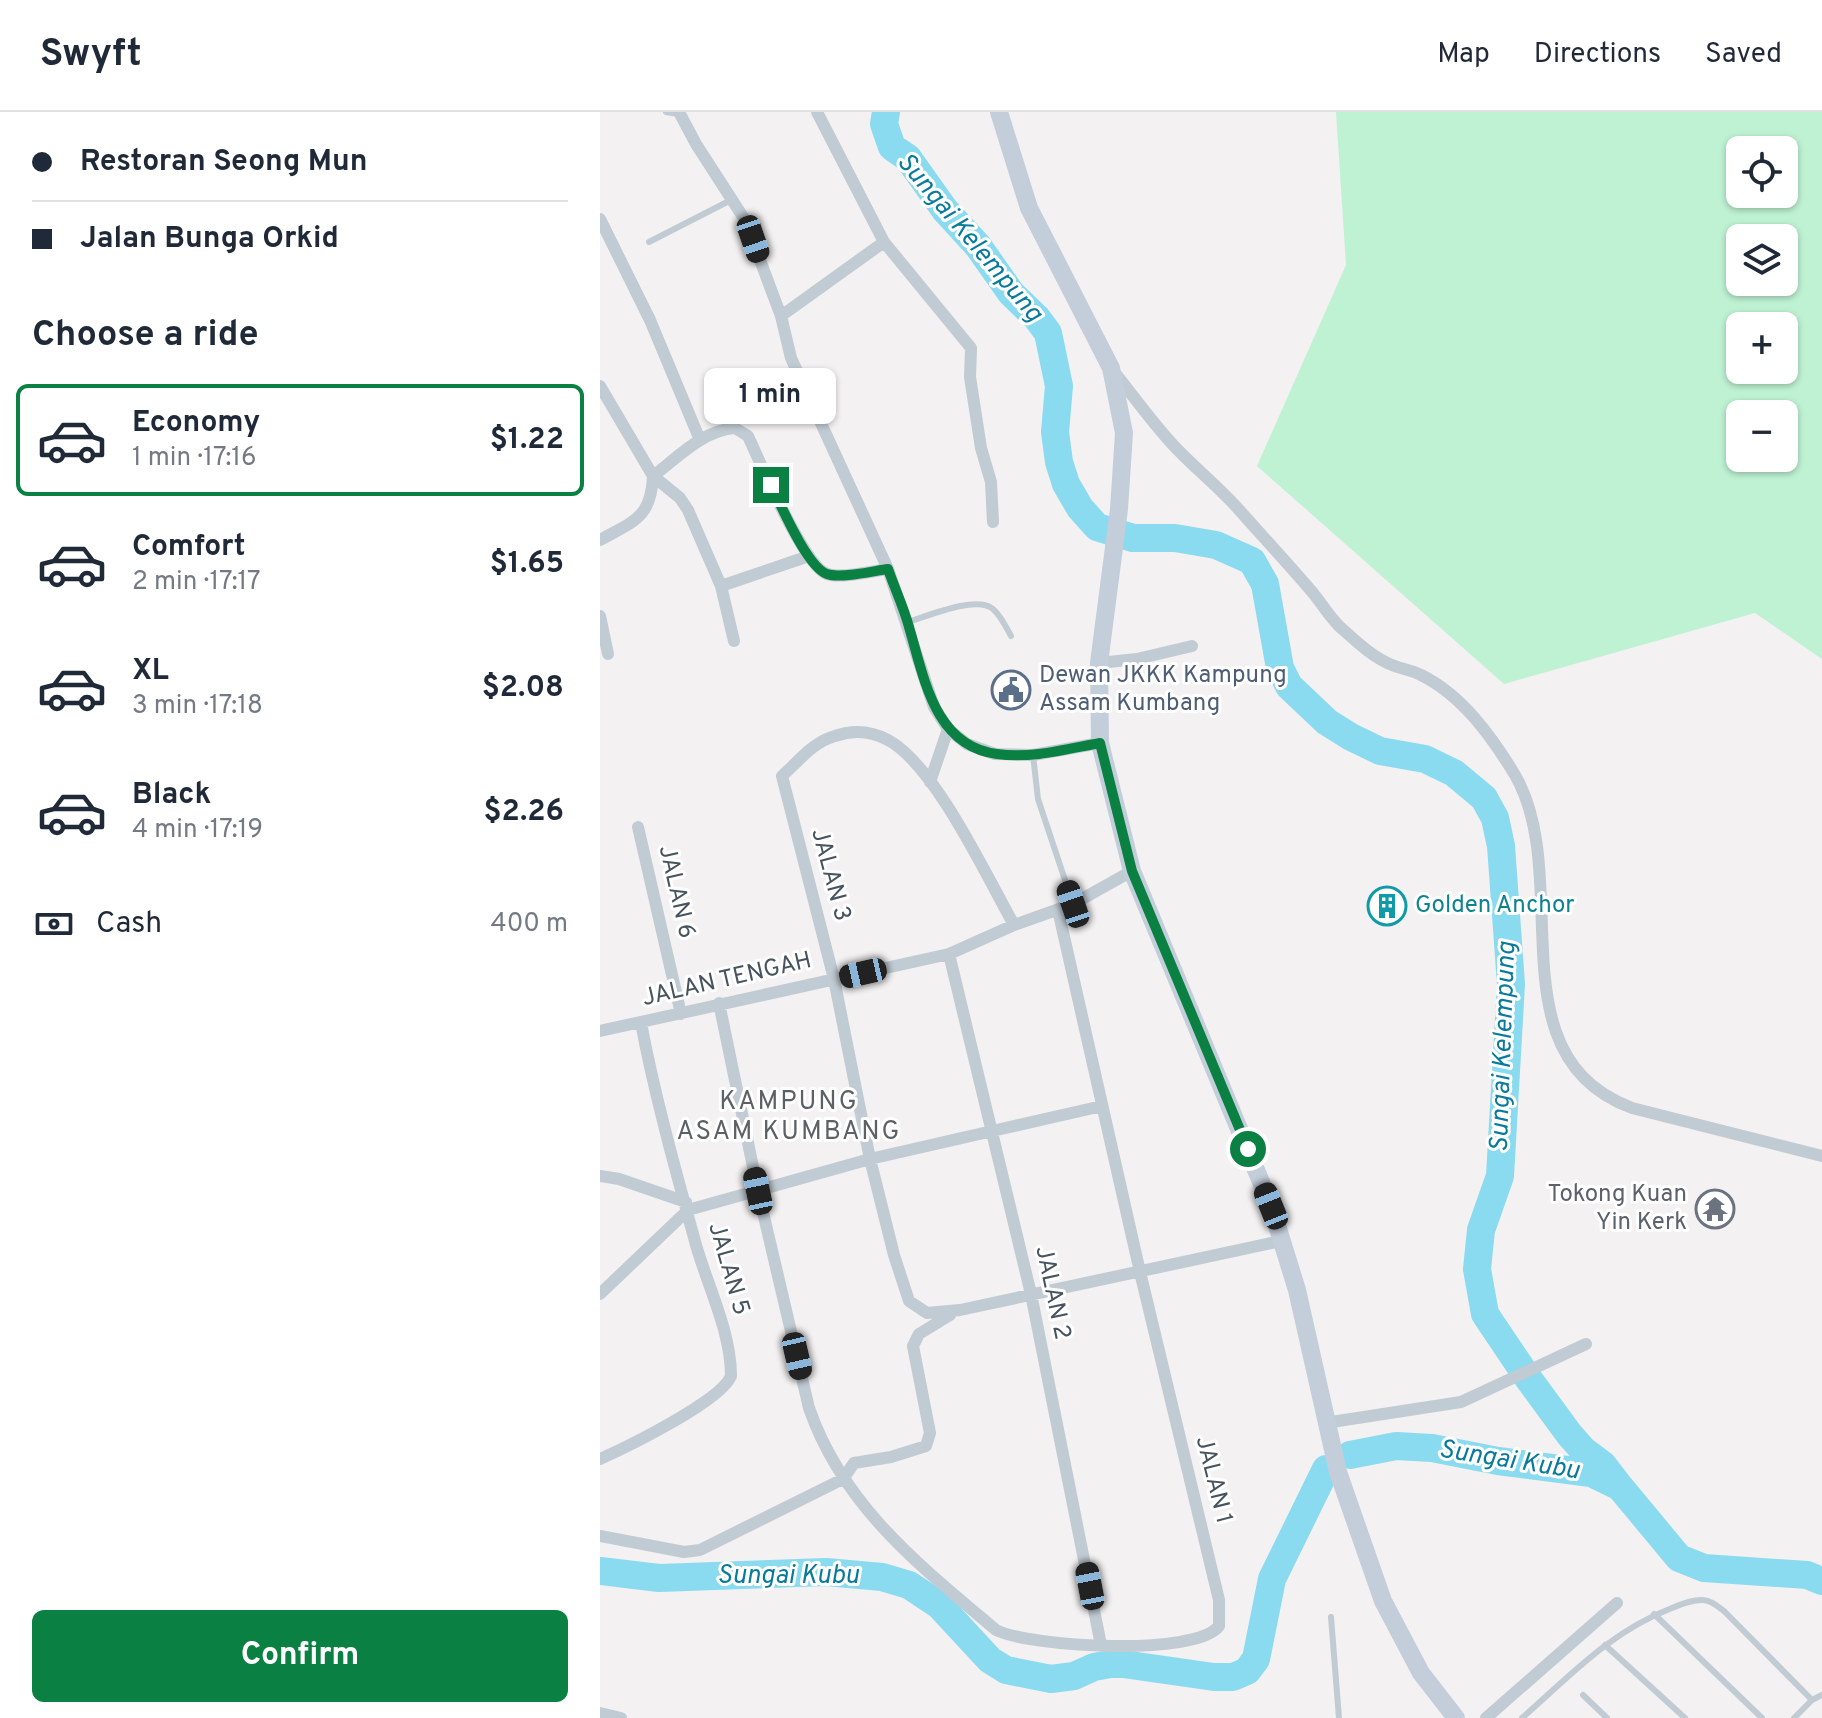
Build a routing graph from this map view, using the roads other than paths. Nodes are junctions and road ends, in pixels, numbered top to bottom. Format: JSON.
{"nodes":[{"id":1,"x":817,"y":112,"type":"edge"},
{"id":2,"x":999,"y":112,"type":"edge"},
{"id":3,"x":675,"y":113,"type":"edge"},
{"id":4,"x":731,"y":200,"type":"junction"},
{"id":5,"x":600,"y":219,"type":"edge"},
{"id":6,"x":649,"y":242,"type":"dead end"},
{"id":7,"x":884,"y":242,"type":"junction"},
{"id":8,"x":781,"y":316,"type":"junction"},
{"id":9,"x":1111,"y":368,"type":"junction"},
{"id":10,"x":600,"y":386,"type":"edge"},
{"id":11,"x":700,"y":440,"type":"junction"},
{"id":12,"x":653,"y":476,"type":"junction"},
{"id":13,"x":993,"y":522,"type":"dead end"},
{"id":14,"x":600,"y":540,"type":"edge"},
{"id":15,"x":809,"y":556,"type":"junction"},
{"id":16,"x":888,"y":569,"type":"junction"},
{"id":17,"x":721,"y":586,"type":"junction"},
{"id":18,"x":600,"y":616,"type":"edge"},
{"id":19,"x":908,"y":622,"type":"junction"},
{"id":20,"x":1011,"y":636,"type":"dead end"},
{"id":21,"x":734,"y":641,"type":"dead end"},
{"id":22,"x":1192,"y":646,"type":"dead end"},
{"id":23,"x":608,"y":654,"type":"dead end"},
{"id":24,"x":1099,"y":663,"type":"junction"},
{"id":25,"x":948,"y":729,"type":"junction"},
{"id":26,"x":1100,"y":743,"type":"junction"},
{"id":27,"x":1033,"y":755,"type":"junction"},
{"id":28,"x":930,"y":782,"type":"junction"},
{"id":29,"x":638,"y":827,"type":"dead end"},
{"id":30,"x":1132,"y":871,"type":"junction"},
{"id":31,"x":1073,"y":904,"type":"junction"},
{"id":32,"x":1058,"y":910,"type":"junction"},
{"id":33,"x":1014,"y":925,"type":"junction"},
{"id":34,"x":949,"y":954,"type":"junction"},
{"id":35,"x":834,"y":979,"type":"junction"},
{"id":36,"x":719,"y":1003,"type":"junction"},
{"id":37,"x":681,"y":1014,"type":"junction"},
{"id":38,"x":641,"y":1023,"type":"junction"},
{"id":39,"x":600,"y":1031,"type":"edge"},
{"id":40,"x":1102,"y":1106,"type":"junction"},
{"id":41,"x":991,"y":1132,"type":"junction"},
{"id":42,"x":1822,"y":1156,"type":"edge"},
{"id":43,"x":870,"y":1159,"type":"junction"},
{"id":44,"x":600,"y":1176,"type":"edge"},
{"id":45,"x":758,"y":1191,"type":"junction"},
{"id":46,"x":687,"y":1206,"type":"junction"},
{"id":47,"x":1281,"y":1241,"type":"junction"},
{"id":48,"x":1140,"y":1272,"type":"junction"},
{"id":49,"x":600,"y":1294,"type":"edge"},
{"id":50,"x":1031,"y":1294,"type":"junction"},
{"id":51,"x":960,"y":1310,"type":"junction"},
{"id":52,"x":1586,"y":1344,"type":"dead end"},
{"id":53,"x":1325,"y":1423,"type":"junction"},
{"id":54,"x":600,"y":1459,"type":"edge"},
{"id":55,"x":843,"y":1479,"type":"junction"},
{"id":56,"x":600,"y":1536,"type":"edge"},
{"id":57,"x":1617,"y":1603,"type":"dead end"},
{"id":58,"x":1654,"y":1614,"type":"junction"},
{"id":59,"x":1331,"y":1617,"type":"dead end"},
{"id":60,"x":1101,"y":1645,"type":"junction"},
{"id":61,"x":1605,"y":1645,"type":"junction"},
{"id":62,"x":1583,"y":1695,"type":"dead end"},
{"id":63,"x":1822,"y":1695,"type":"edge"},
{"id":64,"x":1812,"y":1700,"type":"junction"},
{"id":65,"x":1529,"y":1712,"type":"junction"},
{"id":66,"x":600,"y":1713,"type":"edge"},
{"id":67,"x":621,"y":1718,"type":"edge"},
{"id":68,"x":1339,"y":1718,"type":"edge"},
{"id":69,"x":1456,"y":1718,"type":"edge"},
{"id":70,"x":1486,"y":1718,"type":"edge"},
{"id":71,"x":1522,"y":1718,"type":"edge"},
{"id":72,"x":1536,"y":1718,"type":"edge"},
{"id":73,"x":1607,"y":1718,"type":"edge"},
{"id":74,"x":1685,"y":1718,"type":"edge"},
{"id":75,"x":1762,"y":1718,"type":"edge"},
{"id":76,"x":1794,"y":1718,"type":"edge"}],
"edges":[{"from":1,"to":7,"type":"street"},
{"from":2,"to":9,"type":"main road"},
{"from":3,"to":4,"type":"street"},
{"from":4,"to":6,"type":"lane"},
{"from":4,"to":8,"type":"street"},
{"from":5,"to":11,"type":"street"},
{"from":7,"to":8,"type":"street"},
{"from":7,"to":13,"type":"street"},
{"from":8,"to":16,"type":"street"},
{"from":9,"to":24,"type":"main road"},
{"from":9,"to":42,"type":"street"},
{"from":10,"to":12,"type":"street"},
{"from":11,"to":12,"type":"street"},
{"from":11,"to":15,"type":"street"},
{"from":12,"to":14,"type":"street"},
{"from":12,"to":17,"type":"street"},
{"from":15,"to":16,"type":"street"},
{"from":15,"to":17,"type":"street"},
{"from":16,"to":19,"type":"street"},
{"from":17,"to":21,"type":"street"},
{"from":18,"to":23,"type":"street"},
{"from":19,"to":20,"type":"lane"},
{"from":19,"to":25,"type":"street"},
{"from":22,"to":24,"type":"street"},
{"from":24,"to":26,"type":"main road"},
{"from":25,"to":27,"type":"street"},
{"from":25,"to":28,"type":"street"},
{"from":26,"to":27,"type":"street"},
{"from":26,"to":30,"type":"main road"},
{"from":27,"to":31,"type":"lane"},
{"from":28,"to":33,"type":"street","name":"JALAN 3"},
{"from":28,"to":35,"type":"street","name":"JALAN 3"},
{"from":29,"to":37,"type":"street","name":"JALAN 6"},
{"from":30,"to":31,"type":"street","name":"JALAN TENGAH"},
{"from":30,"to":47,"type":"main road"},
{"from":31,"to":32,"type":"street","name":"JALAN TENGAH"},
{"from":32,"to":33,"type":"street","name":"JALAN TENGAH"},
{"from":32,"to":40,"type":"street","name":"JALAN 1"},
{"from":33,"to":34,"type":"street","name":"JALAN TENGAH"},
{"from":34,"to":35,"type":"street","name":"JALAN TENGAH"},
{"from":34,"to":41,"type":"street","name":"JALAN 2"},
{"from":35,"to":36,"type":"street","name":"JALAN TENGAH"},
{"from":35,"to":43,"type":"street","name":"JALAN 3"},
{"from":36,"to":37,"type":"street","name":"JALAN TENGAH"},
{"from":36,"to":45,"type":"street","name":"JALAN 1"},
{"from":37,"to":38,"type":"street","name":"JALAN TENGAH"},
{"from":38,"to":39,"type":"street","name":"JALAN TENGAH"},
{"from":38,"to":46,"type":"street","name":"JALAN 5"},
{"from":40,"to":41,"type":"street"},
{"from":40,"to":48,"type":"street","name":"JALAN 1"},
{"from":41,"to":43,"type":"street"},
{"from":41,"to":50,"type":"street","name":"JALAN 2"},
{"from":43,"to":45,"type":"street"},
{"from":43,"to":51,"type":"street","name":"JALAN 3"},
{"from":44,"to":46,"type":"street"},
{"from":45,"to":46,"type":"street"},
{"from":45,"to":55,"type":"street","name":"JALAN 1"},
{"from":46,"to":49,"type":"street"},
{"from":46,"to":54,"type":"street","name":"JALAN 5"},
{"from":47,"to":48,"type":"street"},
{"from":47,"to":53,"type":"main road"},
{"from":48,"to":50,"type":"street"},
{"from":48,"to":60,"type":"street","name":"JALAN 1"},
{"from":50,"to":51,"type":"street"},
{"from":50,"to":60,"type":"street","name":"JALAN 2"},
{"from":51,"to":55,"type":"street"},
{"from":52,"to":53,"type":"street"},
{"from":53,"to":69,"type":"main road"},
{"from":55,"to":56,"type":"street"},
{"from":55,"to":60,"type":"street","name":"JALAN 1"},
{"from":57,"to":70,"type":"street"},
{"from":58,"to":61,"type":"lane"},
{"from":58,"to":64,"type":"lane"},
{"from":58,"to":75,"type":"lane"},
{"from":59,"to":68,"type":"lane"},
{"from":61,"to":65,"type":"lane"},
{"from":61,"to":74,"type":"lane"},
{"from":62,"to":73,"type":"lane"},
{"from":63,"to":64,"type":"lane"},
{"from":64,"to":76,"type":"lane"},
{"from":65,"to":71,"type":"lane"},
{"from":65,"to":72,"type":"lane"},
{"from":66,"to":67,"type":"street"}]}
